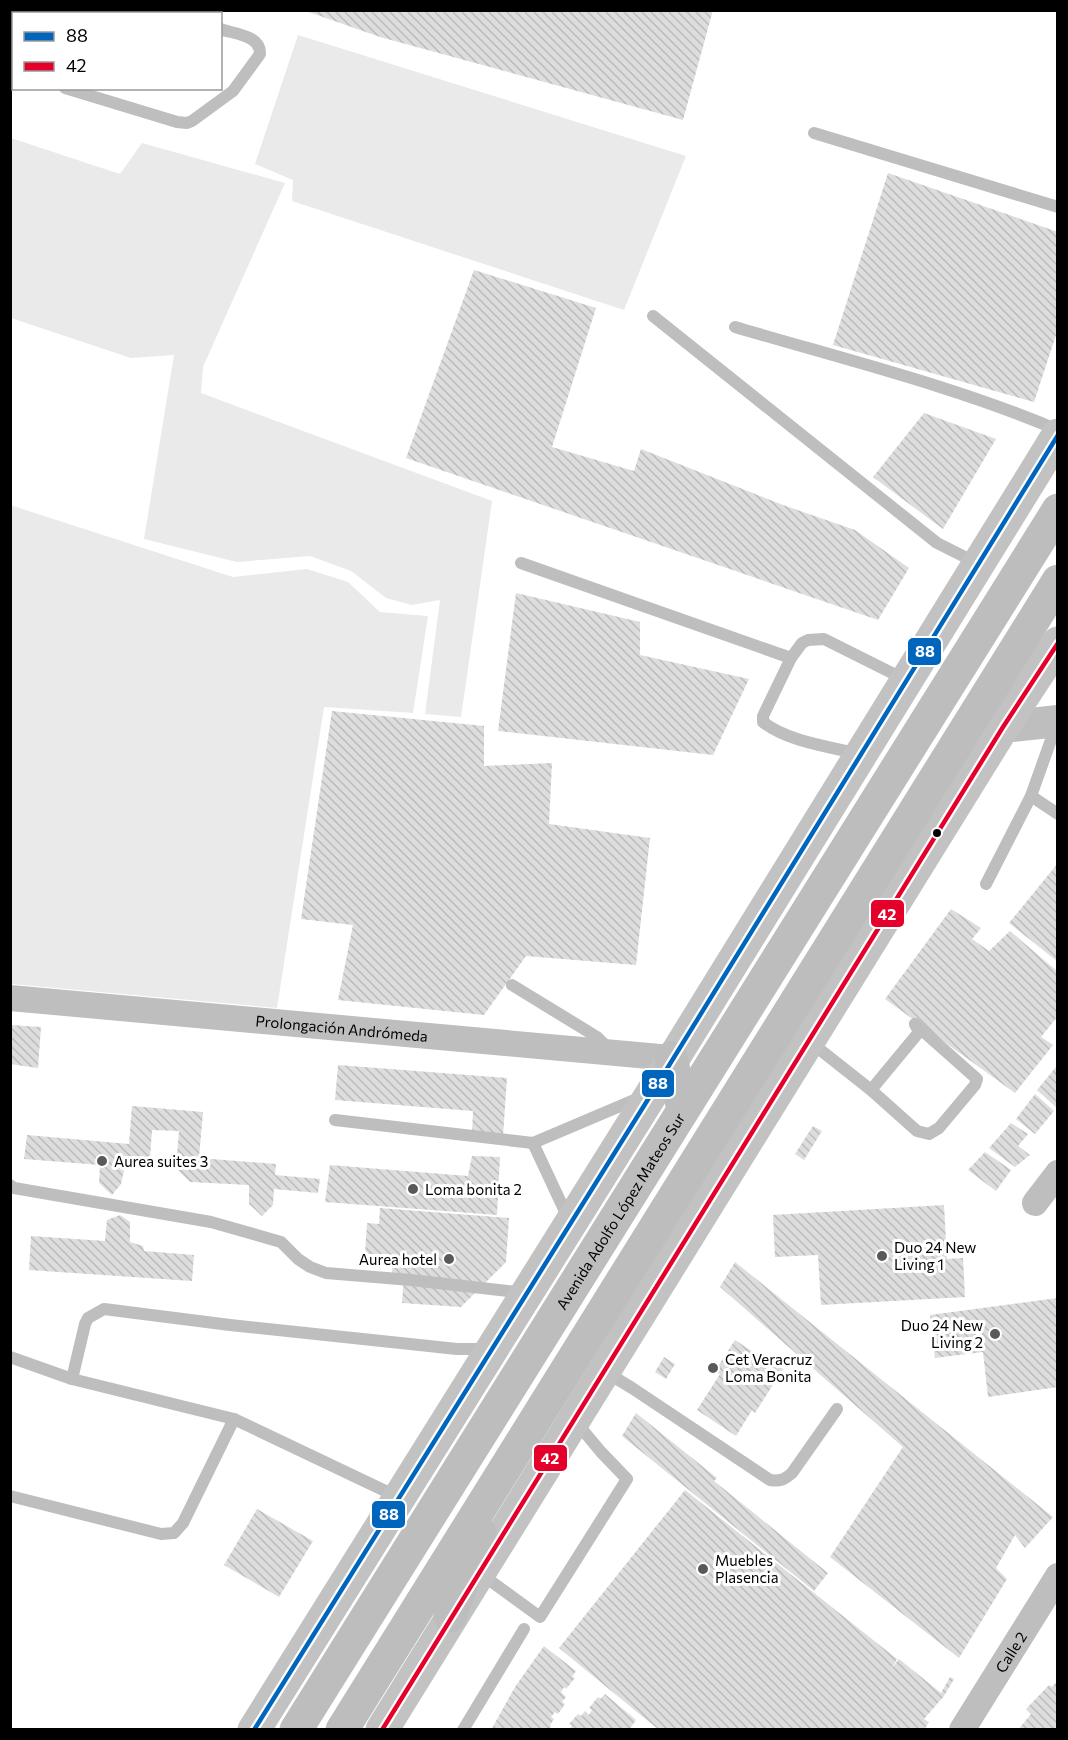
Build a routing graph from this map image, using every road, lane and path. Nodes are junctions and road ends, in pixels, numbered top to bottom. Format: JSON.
{"nodes":[{"id":1,"x":222,"y":30,"type":"edge"},
{"id":2,"x":72,"y":90,"type":"edge"},
{"id":3,"x":814,"y":133,"type":"dead end"},
{"id":4,"x":1058,"y":207,"type":"edge"},
{"id":5,"x":653,"y":316,"type":"dead end"},
{"id":6,"x":735,"y":327,"type":"dead end"},
{"id":7,"x":1058,"y":430,"type":"edge"},
{"id":8,"x":1058,"y":435,"type":"edge"},
{"id":9,"x":1058,"y":510,"type":"edge"},
{"id":10,"x":521,"y":563,"type":"dead end"},
{"id":11,"x":978,"y":563,"type":"junction"},
{"id":12,"x":1058,"y":581,"type":"edge"},
{"id":13,"x":1058,"y":643,"type":"edge"},
{"id":14,"x":791,"y":658,"type":"junction"},
{"id":15,"x":906,"y":680,"type":"junction"},
{"id":16,"x":1057,"y":721,"type":"edge"},
{"id":17,"x":1003,"y":727,"type":"junction"},
{"id":18,"x":860,"y":754,"type":"junction"},
{"id":19,"x":1030,"y":796,"type":"junction"},
{"id":20,"x":1058,"y":814,"type":"edge"},
{"id":21,"x":986,"y":884,"type":"dead end"},
{"id":22,"x":512,"y":986,"type":"dead end"},
{"id":23,"x":10,"y":998,"type":"edge"},
{"id":24,"x":809,"y":1041,"type":"junction"},
{"id":25,"x":613,"y":1053,"type":"junction"},
{"id":26,"x":671,"y":1058,"type":"junction"},
{"id":27,"x":871,"y":1090,"type":"junction"},
{"id":28,"x":651,"y":1093,"type":"junction"},
{"id":29,"x":683,"y":1109,"type":"junction"},
{"id":30,"x":335,"y":1120,"type":"dead end"},
{"id":31,"x":533,"y":1143,"type":"junction"},
{"id":32,"x":1058,"y":1173,"type":"edge"},
{"id":33,"x":10,"y":1185,"type":"edge"},
{"id":34,"x":1035,"y":1203,"type":"dead end"},
{"id":35,"x":570,"y":1222,"type":"junction"},
{"id":36,"x":526,"y":1293,"type":"junction"},
{"id":37,"x":491,"y":1349,"type":"junction"},
{"id":38,"x":10,"y":1357,"type":"edge"},
{"id":39,"x":603,"y":1371,"type":"junction"},
{"id":40,"x":72,"y":1379,"type":"junction"},
{"id":41,"x":837,"y":1409,"type":"dead end"},
{"id":42,"x":574,"y":1418,"type":"junction"},
{"id":43,"x":234,"y":1419,"type":"junction"},
{"id":44,"x":504,"y":1469,"type":"junction"},
{"id":45,"x":10,"y":1496,"type":"edge"},
{"id":46,"x":399,"y":1497,"type":"junction"},
{"id":47,"x":477,"y":1572,"type":"junction"},
{"id":48,"x":1058,"y":1575,"type":"edge"},
{"id":49,"x":450,"y":1616,"type":"junction"},
{"id":50,"x":524,"y":1629,"type":"dead end"},
{"id":51,"x":254,"y":1730,"type":"edge"},
{"id":52,"x":296,"y":1730,"type":"edge"},
{"id":53,"x":342,"y":1730,"type":"edge"},
{"id":54,"x":382,"y":1730,"type":"edge"},
{"id":55,"x":463,"y":1730,"type":"edge"},
{"id":56,"x":962,"y":1730,"type":"edge"}],
"edges":[{"from":1,"to":2,"type":"lane"},
{"from":3,"to":4,"type":"lane"},
{"from":5,"to":11,"type":"lane"},
{"from":6,"to":7,"type":"lane"},
{"from":8,"to":11,"type":"main road"},
{"from":9,"to":29,"type":"main road","name":"Avenida Adolfo López Mateos Sur"},
{"from":10,"to":14,"type":"lane"},
{"from":11,"to":15,"type":"main road"},
{"from":12,"to":44,"type":"main road"},
{"from":13,"to":17,"type":"main road"},
{"from":14,"to":15,"type":"lane"},
{"from":14,"to":18,"type":"lane"},
{"from":15,"to":18,"type":"main road"},
{"from":16,"to":17,"type":"street"},
{"from":16,"to":19,"type":"lane"},
{"from":17,"to":24,"type":"main road"},
{"from":18,"to":26,"type":"main road"},
{"from":19,"to":20,"type":"lane"},
{"from":19,"to":21,"type":"lane"},
{"from":22,"to":25,"type":"lane"},
{"from":23,"to":25,"type":"street","name":"Prolongación Andrómeda"},
{"from":24,"to":27,"type":"lane"},
{"from":24,"to":39,"type":"main road"},
{"from":25,"to":26,"type":"street","name":"Prolongación Andrómeda"},
{"from":26,"to":28,"type":"main road"},
{"from":26,"to":29,"type":"main road"},
{"from":27,"to":27,"type":"lane"},
{"from":28,"to":31,"type":"lane"},
{"from":28,"to":35,"type":"main road"},
{"from":29,"to":52,"type":"main road","name":"Avenida Adolfo López Mateos Sur"},
{"from":30,"to":31,"type":"lane"},
{"from":31,"to":35,"type":"lane"},
{"from":32,"to":34,"type":"street"},
{"from":33,"to":36,"type":"lane"},
{"from":35,"to":36,"type":"main road"},
{"from":36,"to":37,"type":"main road"},
{"from":37,"to":40,"type":"lane"},
{"from":37,"to":46,"type":"main road"},
{"from":38,"to":40,"type":"lane"},
{"from":39,"to":41,"type":"lane"},
{"from":39,"to":42,"type":"main road"},
{"from":40,"to":43,"type":"lane"},
{"from":42,"to":47,"type":"main road"},
{"from":42,"to":47,"type":"lane"},
{"from":43,"to":45,"type":"lane"},
{"from":43,"to":46,"type":"lane"},
{"from":44,"to":49,"type":"main road"},
{"from":44,"to":53,"type":"main road"},
{"from":46,"to":51,"type":"main road"},
{"from":47,"to":49,"type":"main road"},
{"from":48,"to":56,"type":"street","name":"Calle 2"},
{"from":49,"to":54,"type":"main road"},
{"from":50,"to":55,"type":"lane"}]}
